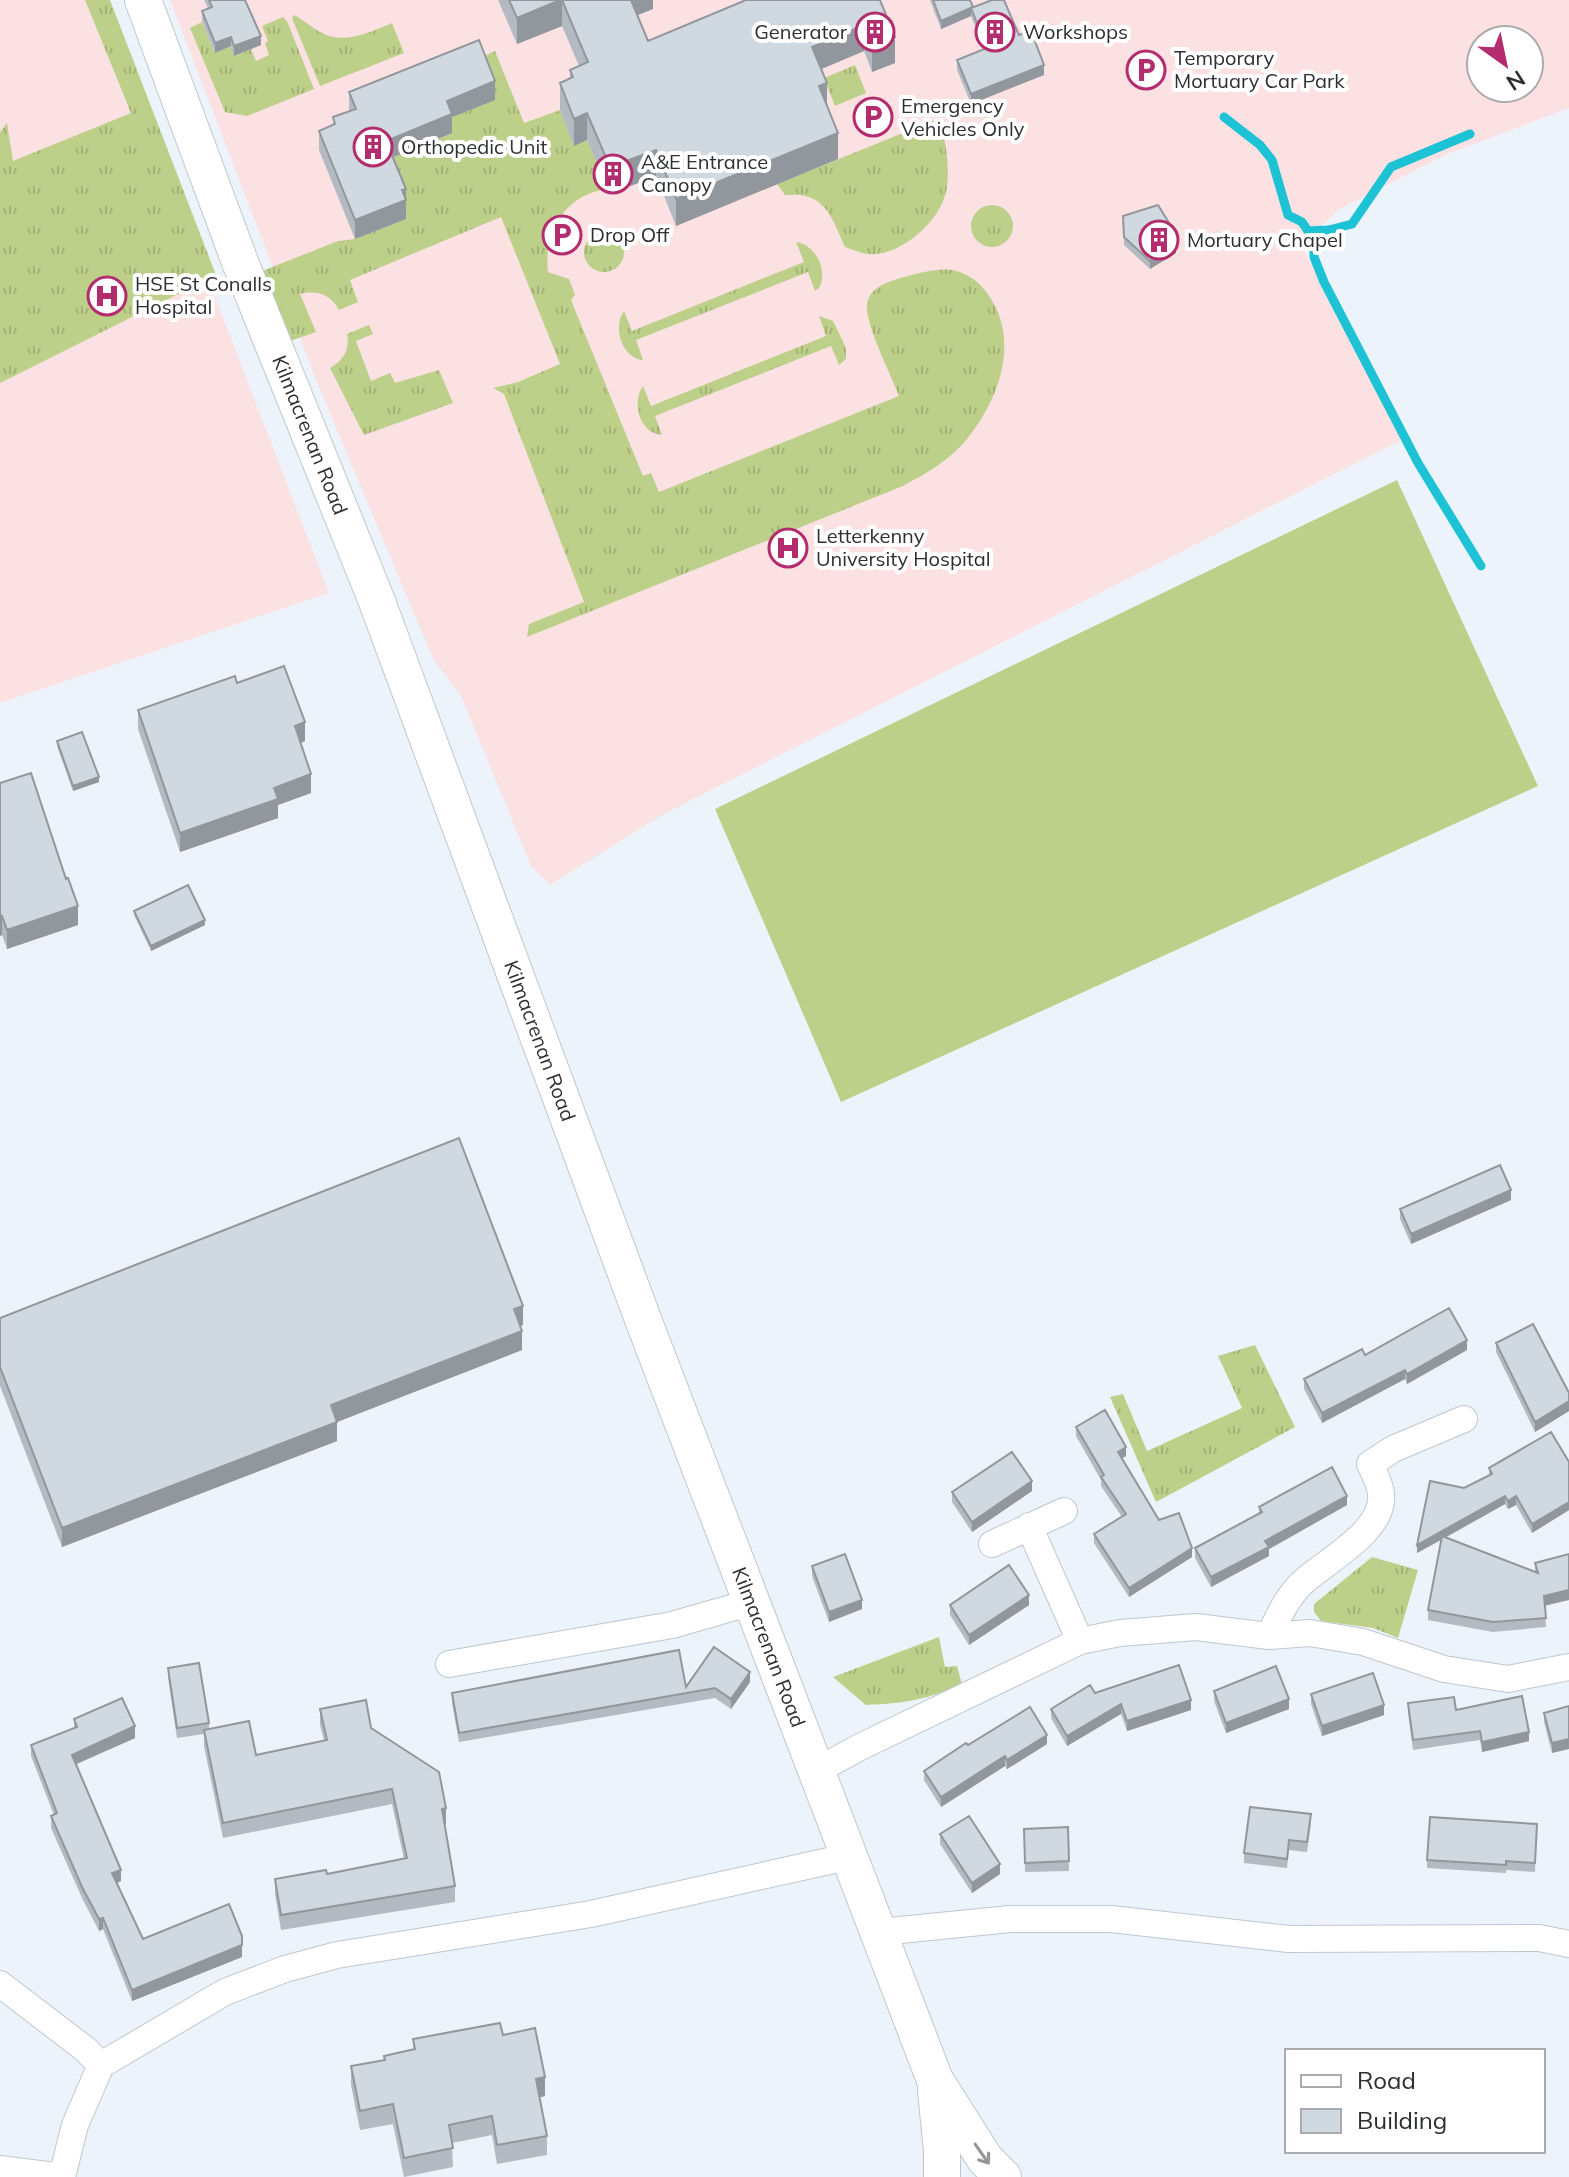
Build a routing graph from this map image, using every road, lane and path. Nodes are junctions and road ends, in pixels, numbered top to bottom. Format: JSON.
{"nodes":[{"id":1,"x":143,"y":0,"type":"edge"},
{"id":2,"x":1464,"y":1419,"type":"dead end"},
{"id":3,"x":1064,"y":1511,"type":"dead end"},
{"id":4,"x":1029,"y":1526,"type":"junction"},
{"id":5,"x":992,"y":1544,"type":"dead end"},
{"id":6,"x":752,"y":1602,"type":"junction"},
{"id":7,"x":1269,"y":1636,"type":"junction"},
{"id":8,"x":1080,"y":1641,"type":"junction"},
{"id":9,"x":449,"y":1664,"type":"dead end"},
{"id":10,"x":1569,"y":1667,"type":"edge"},
{"id":11,"x":816,"y":1771,"type":"junction"},
{"id":12,"x":847,"y":1857,"type":"junction"},
{"id":13,"x":880,"y":1932,"type":"junction"},
{"id":14,"x":1569,"y":1944,"type":"edge"},
{"id":15,"x":0,"y":1984,"type":"edge"},
{"id":16,"x":101,"y":2065,"type":"junction"},
{"id":17,"x":935,"y":2080,"type":"junction"},
{"id":18,"x":0,"y":2169,"type":"edge"},
{"id":19,"x":62,"y":2177,"type":"edge"},
{"id":20,"x":942,"y":2177,"type":"edge"},
{"id":21,"x":1003,"y":2177,"type":"edge"}],
"edges":[{"from":1,"to":6,"type":"main road","name":"Kilmacrenan Road"},
{"from":2,"to":7,"type":"street"},
{"from":3,"to":4,"type":"street"},
{"from":4,"to":5,"type":"street"},
{"from":4,"to":8,"type":"street"},
{"from":6,"to":9,"type":"street"},
{"from":6,"to":11,"type":"main road","name":"Kilmacrenan Road"},
{"from":7,"to":8,"type":"street"},
{"from":7,"to":10,"type":"street"},
{"from":8,"to":11,"type":"street"},
{"from":11,"to":12,"type":"main road","name":"Kilmacrenan Road"},
{"from":12,"to":13,"type":"main road","name":"Kilmacrenan Road"},
{"from":12,"to":16,"type":"street"},
{"from":13,"to":14,"type":"street"},
{"from":13,"to":17,"type":"main road","name":"Kilmacrenan Road"},
{"from":15,"to":16,"type":"street"},
{"from":16,"to":19,"type":"street"},
{"from":17,"to":20,"type":"main road","name":"Kilmacrenan Road"},
{"from":17,"to":21,"type":"main road","name":"Kilmacrenan Road","one_way":true},
{"from":18,"to":19,"type":"street"}]}
